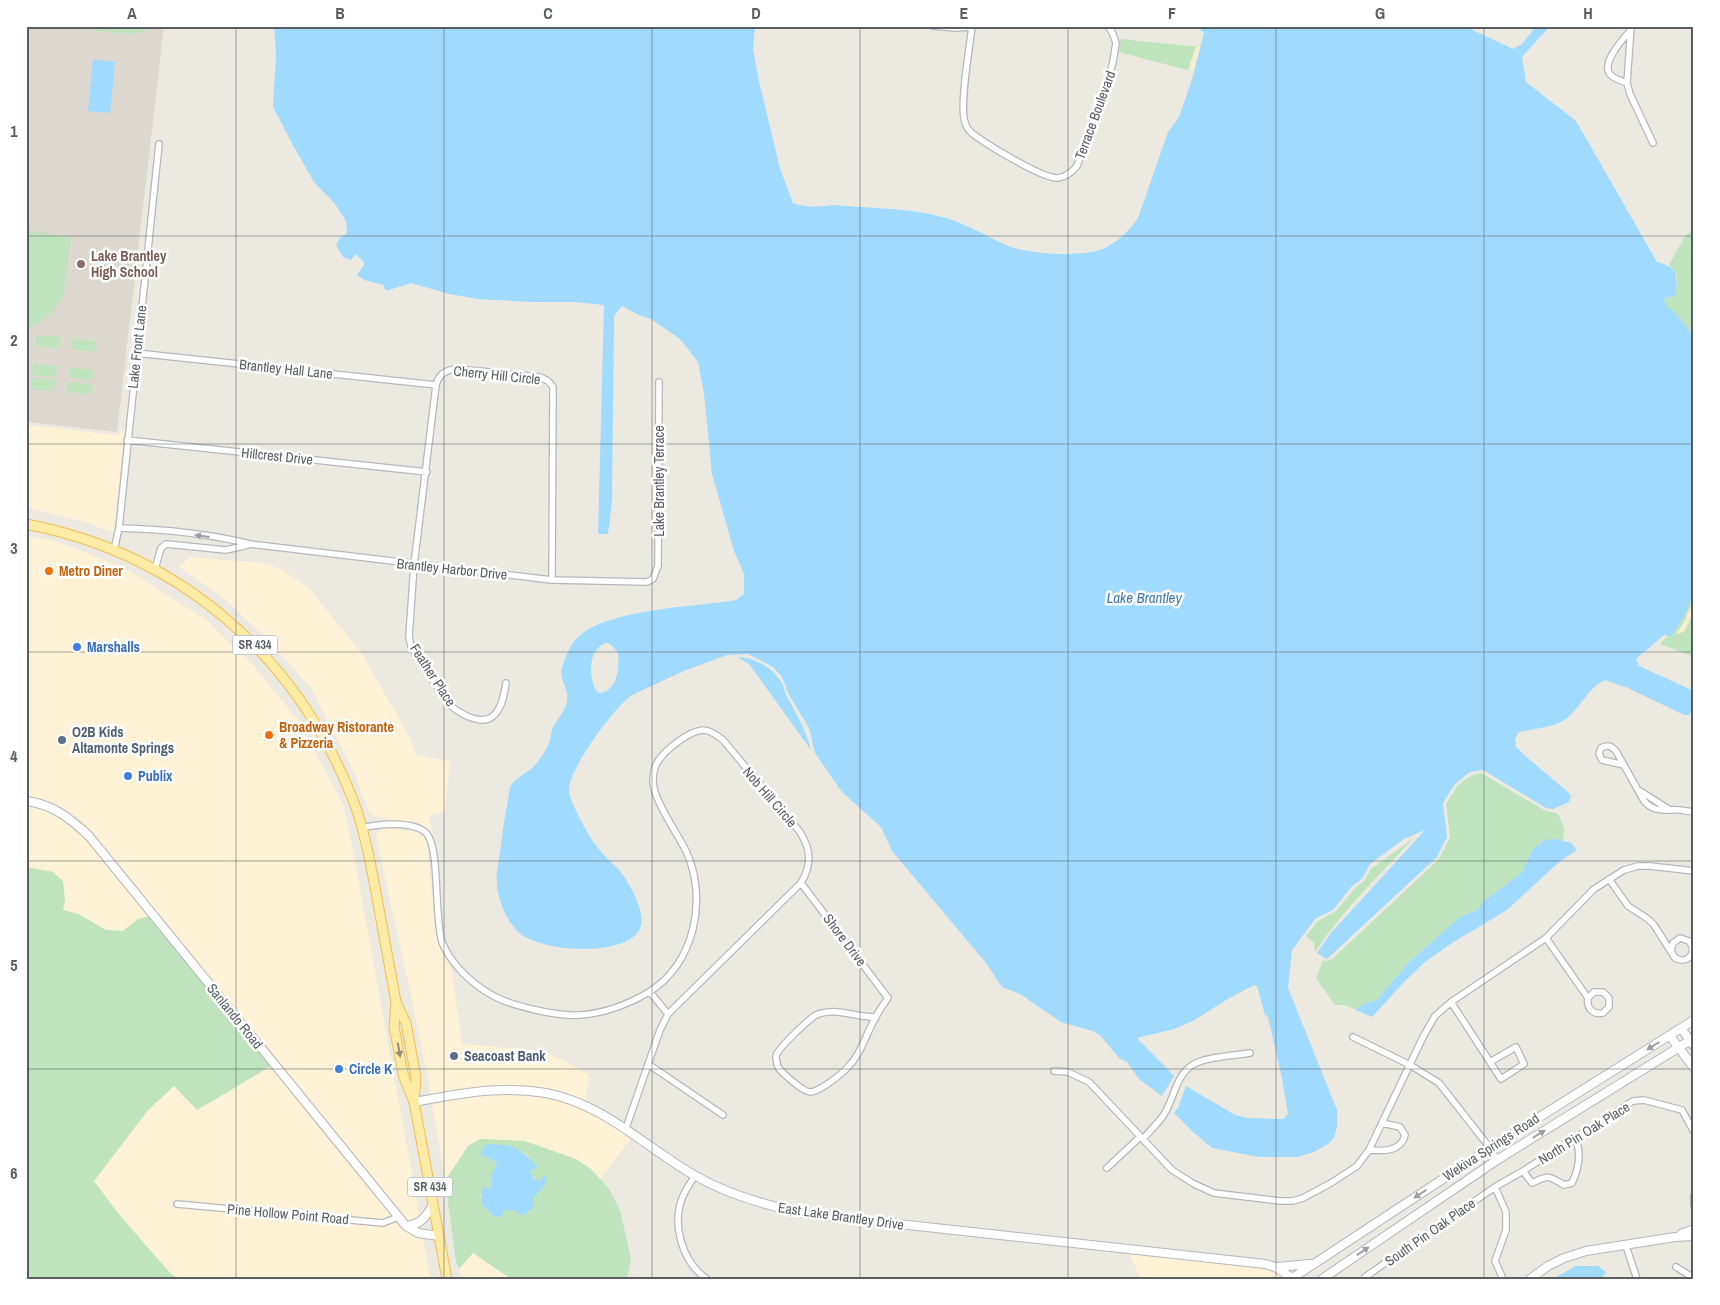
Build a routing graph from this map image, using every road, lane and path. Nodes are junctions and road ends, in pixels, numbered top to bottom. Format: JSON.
{"nodes":[{"id":1,"x":932,"y":26,"type":"edge"},
{"id":2,"x":1108,"y":26,"type":"edge"},
{"id":3,"x":972,"y":27,"type":"edge"},
{"id":4,"x":1631,"y":28,"type":"edge"},
{"id":5,"x":1627,"y":83,"type":"junction"},
{"id":6,"x":1653,"y":143,"type":"dead end"},
{"id":7,"x":159,"y":144,"type":"dead end"},
{"id":8,"x":136,"y":353,"type":"junction"},
{"id":9,"x":659,"y":382,"type":"dead end"},
{"id":10,"x":436,"y":385,"type":"junction"},
{"id":11,"x":127,"y":440,"type":"junction"},
{"id":12,"x":427,"y":472,"type":"junction"},
{"id":13,"x":26,"y":524,"type":"edge"},
{"id":14,"x":119,"y":528,"type":"junction"},
{"id":15,"x":250,"y":544,"type":"junction"},
{"id":16,"x":114,"y":550,"type":"junction"},
{"id":17,"x":414,"y":565,"type":"junction"},
{"id":18,"x":155,"y":570,"type":"junction"},
{"id":19,"x":653,"y":579,"type":"joint"},
{"id":20,"x":552,"y":580,"type":"junction"},
{"id":21,"x":506,"y":683,"type":"dead end"},
{"id":22,"x":1624,"y":765,"type":"dead end"},
{"id":23,"x":1638,"y":790,"type":"junction"},
{"id":24,"x":26,"y":801,"type":"edge"},
{"id":25,"x":1657,"y":802,"type":"junction"},
{"id":26,"x":1654,"y":809,"type":"junction"},
{"id":27,"x":1670,"y":810,"type":"junction"},
{"id":28,"x":1694,"y":812,"type":"edge"},
{"id":29,"x":362,"y":828,"type":"junction"},
{"id":30,"x":1694,"y":871,"type":"edge"},
{"id":31,"x":1609,"y":878,"type":"junction"},
{"id":32,"x":801,"y":883,"type":"junction"},
{"id":33,"x":1546,"y":938,"type":"junction"},
{"id":34,"x":1671,"y":951,"type":"dead end"},
{"id":35,"x":650,"y":992,"type":"junction"},
{"id":36,"x":1588,"y":998,"type":"dead end"},
{"id":37,"x":1451,"y":1002,"type":"junction"},
{"id":38,"x":668,"y":1014,"type":"junction"},
{"id":39,"x":876,"y":1017,"type":"junction"},
{"id":40,"x":1694,"y":1020,"type":"edge"},
{"id":41,"x":1682,"y":1028,"type":"junction"},
{"id":42,"x":1670,"y":1036,"type":"junction"},
{"id":43,"x":1353,"y":1037,"type":"dead end"},
{"id":44,"x":1692,"y":1041,"type":"edge"},
{"id":45,"x":1679,"y":1048,"type":"junction"},
{"id":46,"x":1250,"y":1053,"type":"dead end"},
{"id":47,"x":1490,"y":1062,"type":"junction"},
{"id":48,"x":648,"y":1064,"type":"junction"},
{"id":49,"x":1410,"y":1065,"type":"junction"},
{"id":50,"x":1694,"y":1068,"type":"edge"},
{"id":51,"x":1054,"y":1071,"type":"dead end"},
{"id":52,"x":414,"y":1102,"type":"junction"},
{"id":53,"x":723,"y":1115,"type":"dead end"},
{"id":54,"x":1382,"y":1123,"type":"junction"},
{"id":55,"x":626,"y":1128,"type":"junction"},
{"id":56,"x":1694,"y":1132,"type":"edge"},
{"id":57,"x":1141,"y":1138,"type":"junction"},
{"id":58,"x":1575,"y":1138,"type":"junction"},
{"id":59,"x":1490,"y":1148,"type":"junction"},
{"id":60,"x":1369,"y":1150,"type":"junction"},
{"id":61,"x":1497,"y":1160,"type":"junction"},
{"id":62,"x":1107,"y":1168,"type":"dead end"},
{"id":63,"x":1523,"y":1171,"type":"junction"},
{"id":64,"x":696,"y":1176,"type":"junction"},
{"id":65,"x":1495,"y":1187,"type":"junction"},
{"id":66,"x":1694,"y":1196,"type":"edge"},
{"id":67,"x":177,"y":1204,"type":"dead end"},
{"id":68,"x":433,"y":1205,"type":"junction"},
{"id":69,"x":1694,"y":1205,"type":"edge"},
{"id":70,"x":398,"y":1218,"type":"junction"},
{"id":71,"x":406,"y":1226,"type":"junction"},
{"id":72,"x":1694,"y":1229,"type":"edge"},
{"id":73,"x":439,"y":1236,"type":"junction"},
{"id":74,"x":1694,"y":1236,"type":"edge"},
{"id":75,"x":1675,"y":1237,"type":"junction"},
{"id":76,"x":1626,"y":1246,"type":"junction"},
{"id":77,"x":1316,"y":1262,"type":"junction"},
{"id":78,"x":1276,"y":1267,"type":"junction"},
{"id":79,"x":1676,"y":1267,"type":"dead end"},
{"id":80,"x":1365,"y":1277,"type":"dead end"},
{"id":81,"x":1293,"y":1278,"type":"edge"},
{"id":82,"x":1694,"y":1278,"type":"edge"},
{"id":83,"x":447,"y":1279,"type":"edge"},
{"id":84,"x":707,"y":1279,"type":"edge"},
{"id":85,"x":1322,"y":1279,"type":"edge"},
{"id":86,"x":1504,"y":1279,"type":"edge"},
{"id":87,"x":1530,"y":1279,"type":"edge"},
{"id":88,"x":1637,"y":1279,"type":"edge"}],
"edges":[{"from":1,"to":3,"type":"street"},
{"from":2,"to":3,"type":"street","name":"Terrace Boulevard"},
{"from":4,"to":5,"type":"street"},
{"from":4,"to":5,"type":"street"},
{"from":5,"to":6,"type":"street"},
{"from":7,"to":8,"type":"street","name":"Lake Front Lane"},
{"from":8,"to":10,"type":"street","name":"Brantley Hall Lane"},
{"from":8,"to":11,"type":"street","name":"Lake Front Lane"},
{"from":9,"to":19,"type":"street","name":"Lake Brantley Terrace"},
{"from":10,"to":12,"type":"street","name":"Cherry Hill Circle"},
{"from":10,"to":20,"type":"street","name":"Cherry Hill Circle"},
{"from":11,"to":12,"type":"street","name":"Hillcrest Drive"},
{"from":11,"to":14,"type":"street","name":"Lake Front Lane"},
{"from":12,"to":17,"type":"street","name":"Cherry Hill Circle"},
{"from":13,"to":16,"type":"main road","number":"SR 434"},
{"from":15,"to":14,"type":"street","name":"Brantley Harbor Drive","one_way":true},
{"from":14,"to":16,"type":"street","name":"Lake Front Lane"},
{"from":15,"to":17,"type":"street","name":"Brantley Harbor Drive"},
{"from":15,"to":18,"type":"street","name":"Brantley Harbor Drive"},
{"from":16,"to":18,"type":"main road","number":"SR 434"},
{"from":17,"to":20,"type":"street","name":"Brantley Harbor Drive"},
{"from":17,"to":21,"type":"street","name":"Feather Place"},
{"from":18,"to":29,"type":"main road","number":"SR 434"},
{"from":19,"to":20,"type":"street","name":"Brantley Harbor Drive"},
{"from":22,"to":23,"type":"street"},
{"from":23,"to":25,"type":"street"},
{"from":23,"to":26,"type":"street"},
{"from":24,"to":70,"type":"street","name":"Sanlando Road"},
{"from":25,"to":26,"type":"street"},
{"from":25,"to":27,"type":"street"},
{"from":26,"to":27,"type":"street"},
{"from":27,"to":28,"type":"street"},
{"from":29,"to":35,"type":"street","name":"Nob Hill Circle"},
{"from":29,"to":52,"type":"main road","number":"SR 434"},
{"from":30,"to":31,"type":"street"},
{"from":31,"to":33,"type":"street"},
{"from":31,"to":34,"type":"street"},
{"from":32,"to":35,"type":"street","name":"Nob Hill Circle"},
{"from":32,"to":38,"type":"street","name":"Nob Hill Circle"},
{"from":32,"to":39,"type":"street","name":"Shore Drive"},
{"from":33,"to":36,"type":"street"},
{"from":33,"to":37,"type":"street"},
{"from":35,"to":38,"type":"street"},
{"from":37,"to":47,"type":"street"},
{"from":37,"to":49,"type":"street"},
{"from":38,"to":48,"type":"street","name":"Nob Hill Circle"},
{"from":39,"to":39,"type":"street"},
{"from":40,"to":41,"type":"street","name":"Wekiva Springs Road"},
{"from":41,"to":42,"type":"street","name":"Wekiva Springs Road"},
{"from":41,"to":44,"type":"street"},
{"from":42,"to":45,"type":"street"},
{"from":42,"to":59,"type":"street","name":"Wekiva Springs Road","one_way":true},
{"from":43,"to":49,"type":"street"},
{"from":44,"to":45,"type":"street","name":"Wekiva Springs Road"},
{"from":45,"to":50,"type":"street"},
{"from":61,"to":45,"type":"street","name":"Wekiva Springs Road","one_way":true},
{"from":46,"to":57,"type":"street"},
{"from":47,"to":47,"type":"street"},
{"from":48,"to":53,"type":"street"},
{"from":48,"to":55,"type":"street","name":"Nob Hill Circle"},
{"from":49,"to":54,"type":"street"},
{"from":49,"to":59,"type":"street"},
{"from":51,"to":57,"type":"street"},
{"from":52,"to":55,"type":"street","name":"East Lake Brantley Drive"},
{"from":52,"to":68,"type":"main road","number":"SR 434"},
{"from":54,"to":60,"type":"street"},
{"from":54,"to":60,"type":"street"},
{"from":55,"to":64,"type":"street","name":"East Lake Brantley Drive"},
{"from":56,"to":58,"type":"street","name":"North Pin Oak Place"},
{"from":57,"to":60,"type":"street"},
{"from":57,"to":62,"type":"street"},
{"from":58,"to":63,"type":"street","name":"North Pin Oak Place"},
{"from":58,"to":63,"type":"street"},
{"from":59,"to":61,"type":"street"},
{"from":59,"to":77,"type":"street","name":"Wekiva Springs Road","one_way":true},
{"from":85,"to":61,"type":"street","name":"Wekiva Springs Road","one_way":true},
{"from":63,"to":65,"type":"street","name":"North Pin Oak Place"},
{"from":64,"to":78,"type":"street","name":"East Lake Brantley Drive"},
{"from":64,"to":84,"type":"street"},
{"from":65,"to":80,"type":"street","name":"South Pin Oak Place"},
{"from":65,"to":86,"type":"street"},
{"from":66,"to":69,"type":"street"},
{"from":67,"to":70,"type":"street","name":"Pine Hollow Point Road"},
{"from":68,"to":71,"type":"street"},
{"from":68,"to":73,"type":"main road","number":"SR 434"},
{"from":70,"to":71,"type":"street","name":"Sanlando Road"},
{"from":71,"to":73,"type":"street","name":"Sanlando Road"},
{"from":72,"to":75,"type":"street"},
{"from":73,"to":83,"type":"main road","number":"SR 434"},
{"from":74,"to":75,"type":"street"},
{"from":75,"to":76,"type":"street"},
{"from":76,"to":87,"type":"street"},
{"from":76,"to":88,"type":"street"},
{"from":77,"to":78,"type":"street"},
{"from":77,"to":81,"type":"street","name":"Wekiva Springs Road"},
{"from":78,"to":81,"type":"street","name":"East Lake Brantley Drive"},
{"from":79,"to":82,"type":"street"}]}
